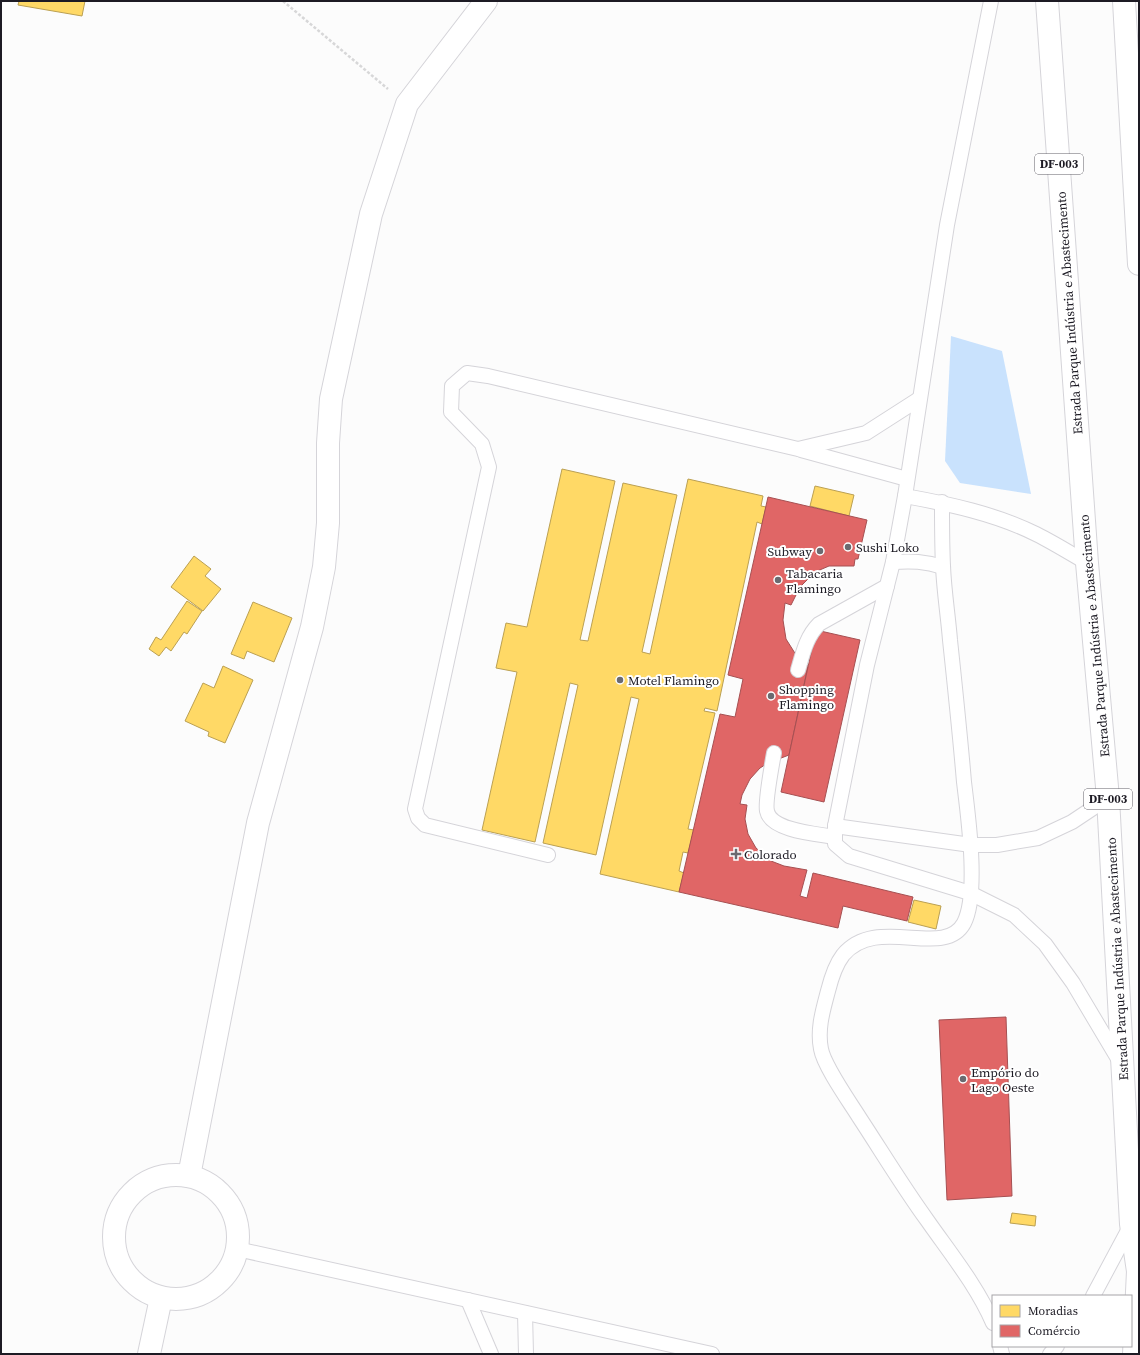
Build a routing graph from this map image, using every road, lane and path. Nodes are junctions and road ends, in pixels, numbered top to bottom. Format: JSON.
{"nodes":[{"id":1,"x":283,"y":1,"type":"edge"},
{"id":2,"x":486,"y":1,"type":"edge"},
{"id":3,"x":991,"y":1,"type":"edge"},
{"id":4,"x":1047,"y":1,"type":"edge"},
{"id":5,"x":1124,"y":1,"type":"edge"},
{"id":6,"x":407,"y":104,"type":"junction"},
{"id":7,"x":1139,"y":264,"type":"edge"},
{"id":8,"x":919,"y":399,"type":"junction"},
{"id":9,"x":798,"y":450,"type":"junction"},
{"id":10,"x":907,"y":479,"type":"junction"},
{"id":11,"x":905,"y":496,"type":"junction"},
{"id":12,"x":942,"y":502,"type":"junction"},
{"id":13,"x":893,"y":562,"type":"junction"},
{"id":14,"x":1087,"y":563,"type":"junction"},
{"id":15,"x":943,"y":566,"type":"junction"},
{"id":16,"x":887,"y":586,"type":"junction"},
{"id":17,"x":798,"y":670,"type":"dead end"},
{"id":18,"x":774,"y":753,"type":"dead end"},
{"id":19,"x":1108,"y":798,"type":"junction"},
{"id":20,"x":835,"y":831,"type":"junction"},
{"id":21,"x":971,"y":845,"type":"junction"},
{"id":22,"x":548,"y":855,"type":"dead end"},
{"id":23,"x":970,"y":893,"type":"junction"},
{"id":24,"x":1123,"y":1068,"type":"junction"},
{"id":25,"x":189,"y":1176,"type":"junction"},
{"id":26,"x":1131,"y":1224,"type":"junction"},
{"id":27,"x":237,"y":1249,"type":"junction"},
{"id":28,"x":1138,"y":1275,"type":"edge"},
{"id":29,"x":1094,"y":1295,"type":"edge"},
{"id":30,"x":161,"y":1298,"type":"junction"},
{"id":31,"x":468,"y":1300,"type":"junction"},
{"id":32,"x":525,"y":1313,"type":"junction"},
{"id":33,"x":992,"y":1321,"type":"edge"},
{"id":34,"x":149,"y":1354,"type":"edge"},
{"id":35,"x":491,"y":1354,"type":"edge"},
{"id":36,"x":526,"y":1354,"type":"edge"},
{"id":37,"x":712,"y":1354,"type":"edge"},
{"id":38,"x":1134,"y":1354,"type":"edge"}],
"edges":[{"from":1,"to":6,"type":"path"},
{"from":2,"to":6,"type":"main road"},
{"from":3,"to":8,"type":"lane"},
{"from":4,"to":14,"type":"main road","name":"Estrada Parque Indústria e Abastecimento","number":"DF-003"},
{"from":5,"to":7,"type":"main road"},
{"from":6,"to":25,"type":"main road"},
{"from":8,"to":9,"type":"lane"},
{"from":8,"to":10,"type":"lane"},
{"from":9,"to":10,"type":"lane"},
{"from":9,"to":22,"type":"lane"},
{"from":10,"to":11,"type":"lane"},
{"from":11,"to":12,"type":"lane"},
{"from":11,"to":13,"type":"lane"},
{"from":12,"to":14,"type":"lane"},
{"from":12,"to":15,"type":"lane"},
{"from":13,"to":15,"type":"lane"},
{"from":13,"to":16,"type":"lane"},
{"from":14,"to":19,"type":"main road","name":"Estrada Parque Indústria e Abastecimento","number":"DF-003"},
{"from":15,"to":21,"type":"lane"},
{"from":16,"to":17,"type":"lane"},
{"from":16,"to":20,"type":"lane"},
{"from":18,"to":20,"type":"lane"},
{"from":19,"to":21,"type":"lane"},
{"from":19,"to":24,"type":"main road","name":"Estrada Parque Indústria e Abastecimento","number":"DF-003"},
{"from":20,"to":21,"type":"lane"},
{"from":20,"to":23,"type":"lane"},
{"from":21,"to":23,"type":"lane"},
{"from":23,"to":24,"type":"lane"},
{"from":23,"to":33,"type":"lane"},
{"from":24,"to":26,"type":"main road","name":"Estrada Parque Indústria e Abastecimento","number":"DF-003"},
{"from":25,"to":27,"type":"main road"},
{"from":25,"to":30,"type":"main road"},
{"from":26,"to":28,"type":"main road","name":"Estrada Parque Indústria e Abastecimento","number":"DF-003"},
{"from":26,"to":29,"type":"lane"},
{"from":27,"to":30,"type":"main road"},
{"from":27,"to":31,"type":"lane"},
{"from":28,"to":38,"type":"main road","name":"Estrada Parque Indústria e Abastecimento"},
{"from":30,"to":34,"type":"main road"},
{"from":31,"to":32,"type":"lane"},
{"from":31,"to":35,"type":"lane"},
{"from":32,"to":36,"type":"lane"},
{"from":32,"to":37,"type":"lane"}]}
